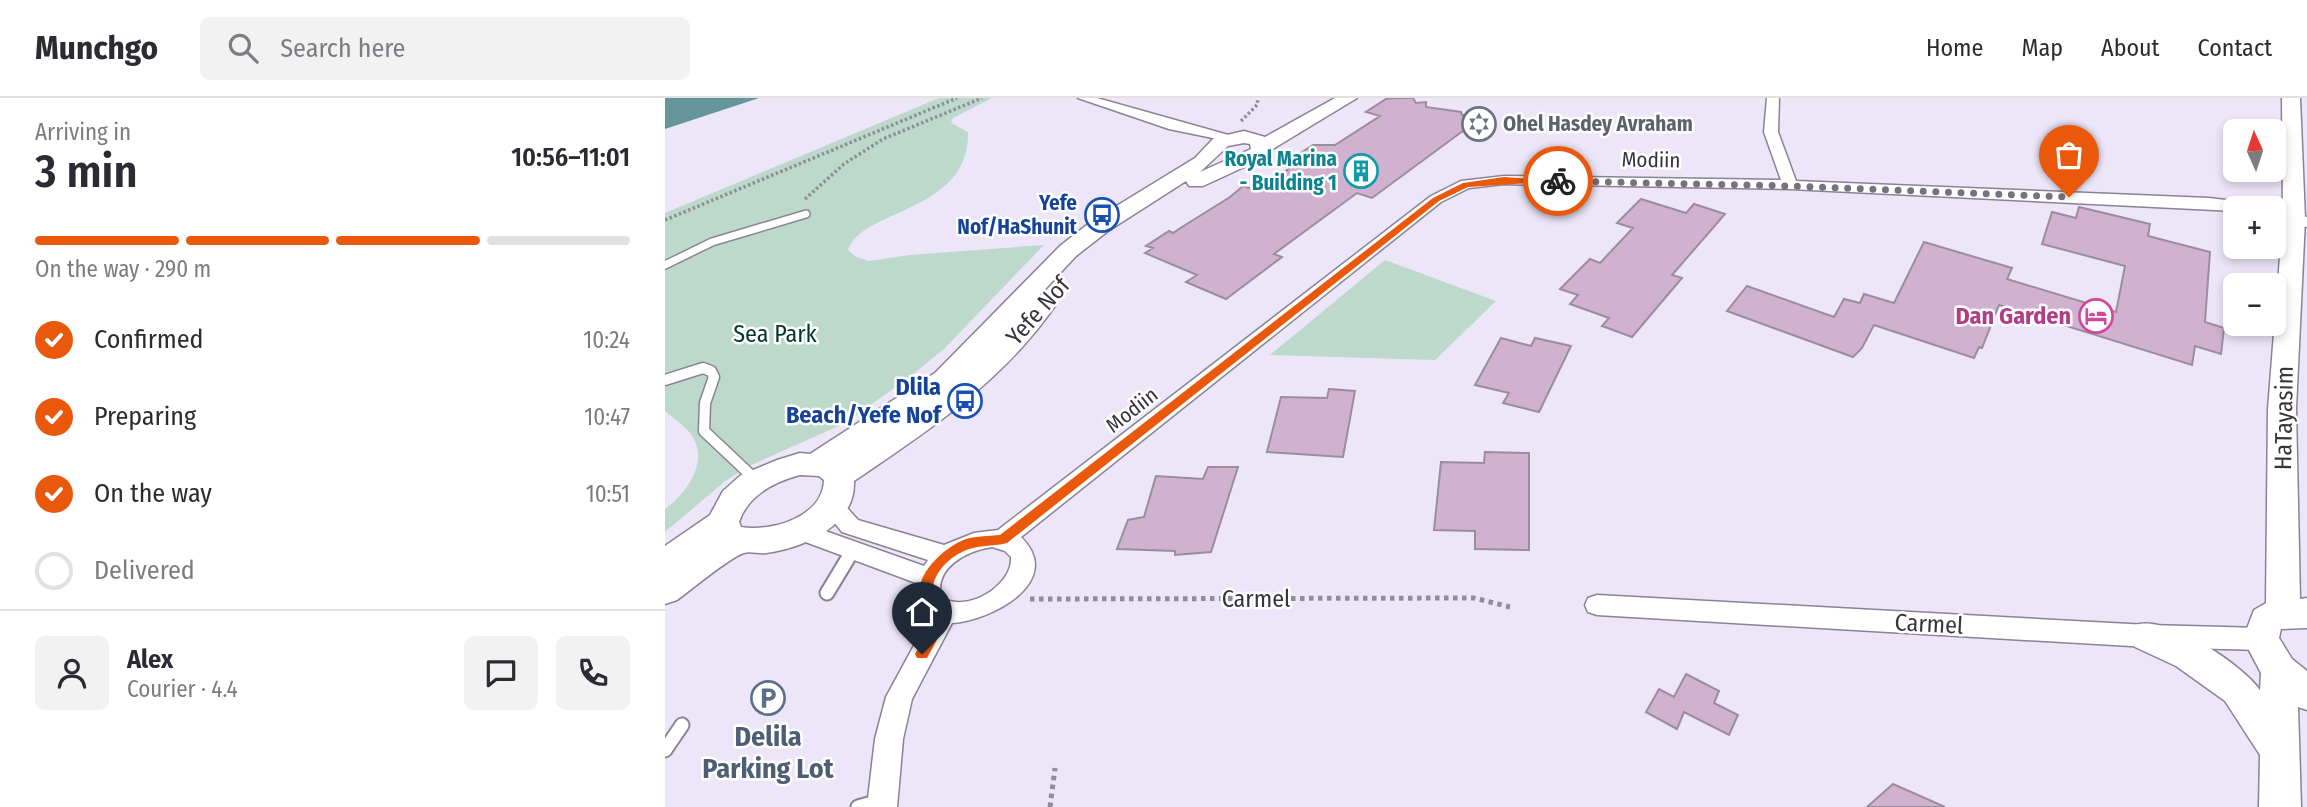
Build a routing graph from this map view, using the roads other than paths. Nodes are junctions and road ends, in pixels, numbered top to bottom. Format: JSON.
{"nodes":[{"id":1,"x":1084,"y":98,"type":"edge"},
{"id":2,"x":1321,"y":98,"type":"edge"},
{"id":3,"x":1348,"y":98,"type":"edge"},
{"id":4,"x":1773,"y":98,"type":"edge"},
{"id":5,"x":2291,"y":98,"type":"edge"},
{"id":6,"x":1174,"y":127,"type":"junction"},
{"id":7,"x":1236,"y":144,"type":"junction"},
{"id":8,"x":1790,"y":186,"type":"junction"},
{"id":9,"x":2223,"y":205,"type":"edge"},
{"id":10,"x":806,"y":214,"type":"dead end"},
{"id":11,"x":2291,"y":218,"type":"edge"},
{"id":12,"x":665,"y":265,"type":"edge"},
{"id":13,"x":665,"y":380,"type":"edge"},
{"id":14,"x":828,"y":470,"type":"junction"},
{"id":15,"x":756,"y":481,"type":"junction"},
{"id":16,"x":832,"y":506,"type":"junction"},
{"id":17,"x":730,"y":531,"type":"junction"},
{"id":18,"x":800,"y":531,"type":"junction"},
{"id":19,"x":1003,"y":539,"type":"junction"},
{"id":20,"x":853,"y":550,"type":"junction"},
{"id":21,"x":947,"y":555,"type":"junction"},
{"id":22,"x":665,"y":564,"type":"edge"},
{"id":23,"x":928,"y":577,"type":"junction"},
{"id":24,"x":665,"y":590,"type":"edge"},
{"id":25,"x":827,"y":593,"type":"dead end"},
{"id":26,"x":1597,"y":605,"type":"dead end"},
{"id":27,"x":945,"y":612,"type":"junction"},
{"id":28,"x":2295,"y":613,"type":"edge"},
{"id":29,"x":2148,"y":636,"type":"junction"},
{"id":30,"x":2282,"y":668,"type":"edge"},
{"id":31,"x":682,"y":725,"type":"dead end"},
{"id":32,"x":665,"y":750,"type":"edge"},
{"id":33,"x":2281,"y":753,"type":"junction"},
{"id":34,"x":874,"y":804,"type":"edge"},
{"id":35,"x":2280,"y":807,"type":"edge"}],
"edges":[{"from":1,"to":6,"type":"street"},
{"from":2,"to":7,"type":"street","name":"Yefe Nof"},
{"from":3,"to":7,"type":"street","name":"Yefe Nof"},
{"from":4,"to":8,"type":"street"},
{"from":5,"to":11,"type":"street","name":"HaTayasim"},
{"from":6,"to":7,"type":"street"},
{"from":6,"to":7,"type":"street"},
{"from":7,"to":14,"type":"street","name":"Yefe Nof"},
{"from":8,"to":9,"type":"street","name":"Modiin"},
{"from":8,"to":19,"type":"street","name":"Modiin"},
{"from":10,"to":12,"type":"lane"},
{"from":11,"to":28,"type":"street","name":"HaTayasim"},
{"from":13,"to":15,"type":"lane"},
{"from":14,"to":15,"type":"street","name":"Yefe Nof"},
{"from":14,"to":16,"type":"street"},
{"from":15,"to":17,"type":"street","name":"Yefe Nof"},
{"from":16,"to":18,"type":"street"},
{"from":16,"to":21,"type":"street"},
{"from":17,"to":18,"type":"street"},
{"from":17,"to":22,"type":"street","name":"Yefe Nof"},
{"from":17,"to":24,"type":"street","name":"Yefe Nof"},
{"from":18,"to":20,"type":"street"},
{"from":19,"to":21,"type":"street"},
{"from":19,"to":27,"type":"street"},
{"from":20,"to":23,"type":"street"},
{"from":20,"to":25,"type":"lane"},
{"from":21,"to":23,"type":"street"},
{"from":23,"to":27,"type":"street"},
{"from":26,"to":29,"type":"street","name":"Carmel"},
{"from":27,"to":34,"type":"street"},
{"from":28,"to":30,"type":"street"},
{"from":29,"to":30,"type":"street","name":"Carmel"},
{"from":29,"to":33,"type":"street"},
{"from":30,"to":33,"type":"street"},
{"from":31,"to":32,"type":"lane"},
{"from":33,"to":35,"type":"street"}]}
